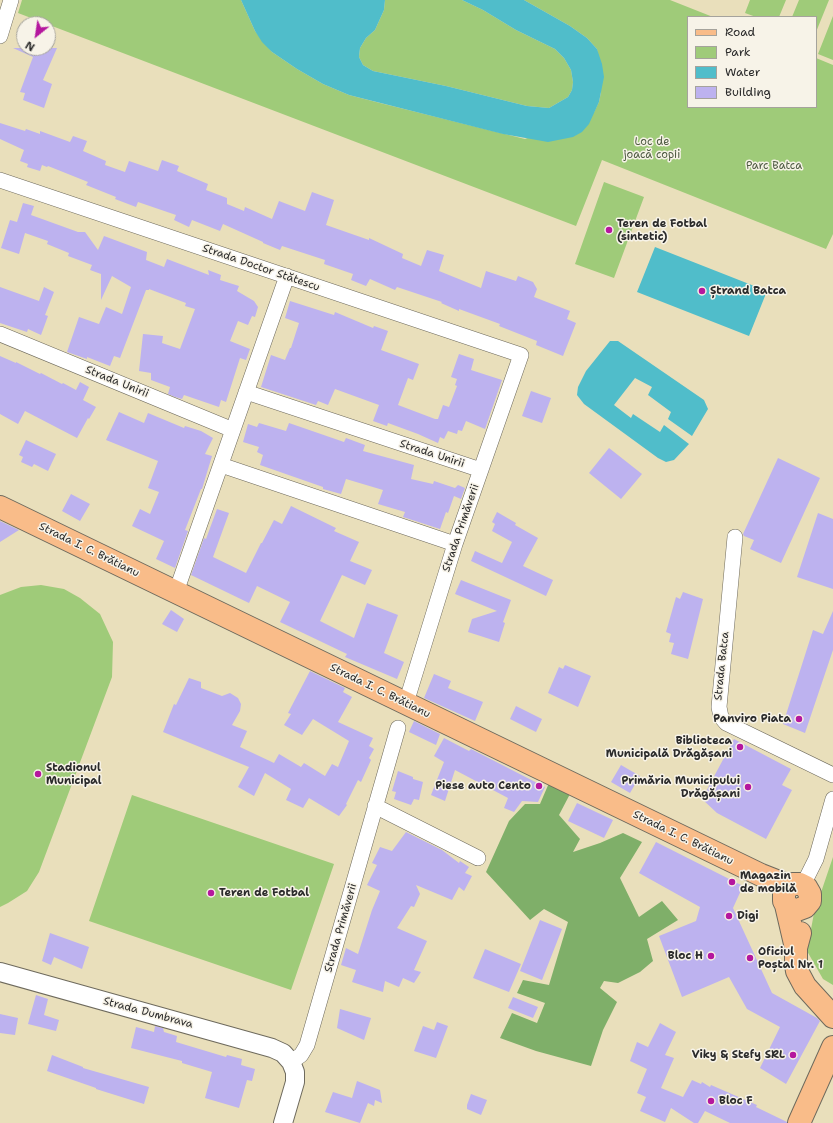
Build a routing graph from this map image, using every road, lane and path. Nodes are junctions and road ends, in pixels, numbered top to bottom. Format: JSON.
{"nodes":[{"id":1,"x":11,"y":0,"type":"edge"},
{"id":2,"x":0,"y":36,"type":"edge"},
{"id":3,"x":0,"y":180,"type":"edge"},
{"id":4,"x":287,"y":276,"type":"junction"},
{"id":5,"x":0,"y":334,"type":"edge"},
{"id":6,"x":521,"y":355,"type":"joint"},
{"id":7,"x":246,"y":392,"type":"junction"},
{"id":8,"x":233,"y":430,"type":"junction"},
{"id":9,"x":221,"y":465,"type":"junction"},
{"id":10,"x":481,"y":470,"type":"junction"},
{"id":11,"x":0,"y":507,"type":"edge"},
{"id":12,"x":735,"y":537,"type":"dead end"},
{"id":13,"x":455,"y":544,"type":"junction"},
{"id":14,"x":176,"y":592,"type":"junction"},
{"id":15,"x":406,"y":703,"type":"junction"},
{"id":16,"x":398,"y":728,"type":"dead end"},
{"id":17,"x":833,"y":775,"type":"edge"},
{"id":18,"x":833,"y":799,"type":"edge"},
{"id":19,"x":376,"y":806,"type":"junction"},
{"id":20,"x":478,"y":858,"type":"dead end"},
{"id":21,"x":793,"y":897,"type":"junction"},
{"id":22,"x":0,"y":972,"type":"edge"},
{"id":23,"x":833,"y":1017,"type":"edge"},
{"id":24,"x":833,"y":1047,"type":"edge"},
{"id":25,"x":291,"y":1062,"type":"junction"},
{"id":26,"x":283,"y":1123,"type":"edge"},
{"id":27,"x":799,"y":1123,"type":"edge"}],
"edges":[{"from":1,"to":2,"type":"street"},
{"from":3,"to":4,"type":"street","name":"Strada Doctor Stătescu"},
{"from":4,"to":6,"type":"street","name":"Strada Doctor Stătescu"},
{"from":4,"to":7,"type":"street"},
{"from":5,"to":8,"type":"street","name":"Strada Unirii"},
{"from":6,"to":10,"type":"street","name":"Strada Primăverii"},
{"from":7,"to":8,"type":"street"},
{"from":7,"to":10,"type":"street","name":"Strada Unirii"},
{"from":8,"to":9,"type":"street"},
{"from":9,"to":13,"type":"street"},
{"from":9,"to":14,"type":"street"},
{"from":10,"to":13,"type":"street","name":"Strada Primăverii"},
{"from":11,"to":14,"type":"main road","name":"Strada I. C. Brătianu"},
{"from":12,"to":17,"type":"street","name":"Strada Batca"},
{"from":13,"to":15,"type":"street","name":"Strada Primăverii"},
{"from":14,"to":15,"type":"main road","name":"Strada I. C. Brătianu"},
{"from":15,"to":21,"type":"main road","name":"Strada I. C. Brătianu"},
{"from":16,"to":19,"type":"street","name":"Strada Primăverii"},
{"from":18,"to":21,"type":"street"},
{"from":19,"to":20,"type":"street"},
{"from":19,"to":25,"type":"street","name":"Strada Primăverii"},
{"from":21,"to":23,"type":"main road"},
{"from":22,"to":25,"type":"street","name":"Strada Dumbrava"},
{"from":24,"to":27,"type":"main road"},
{"from":25,"to":26,"type":"street"}]}
